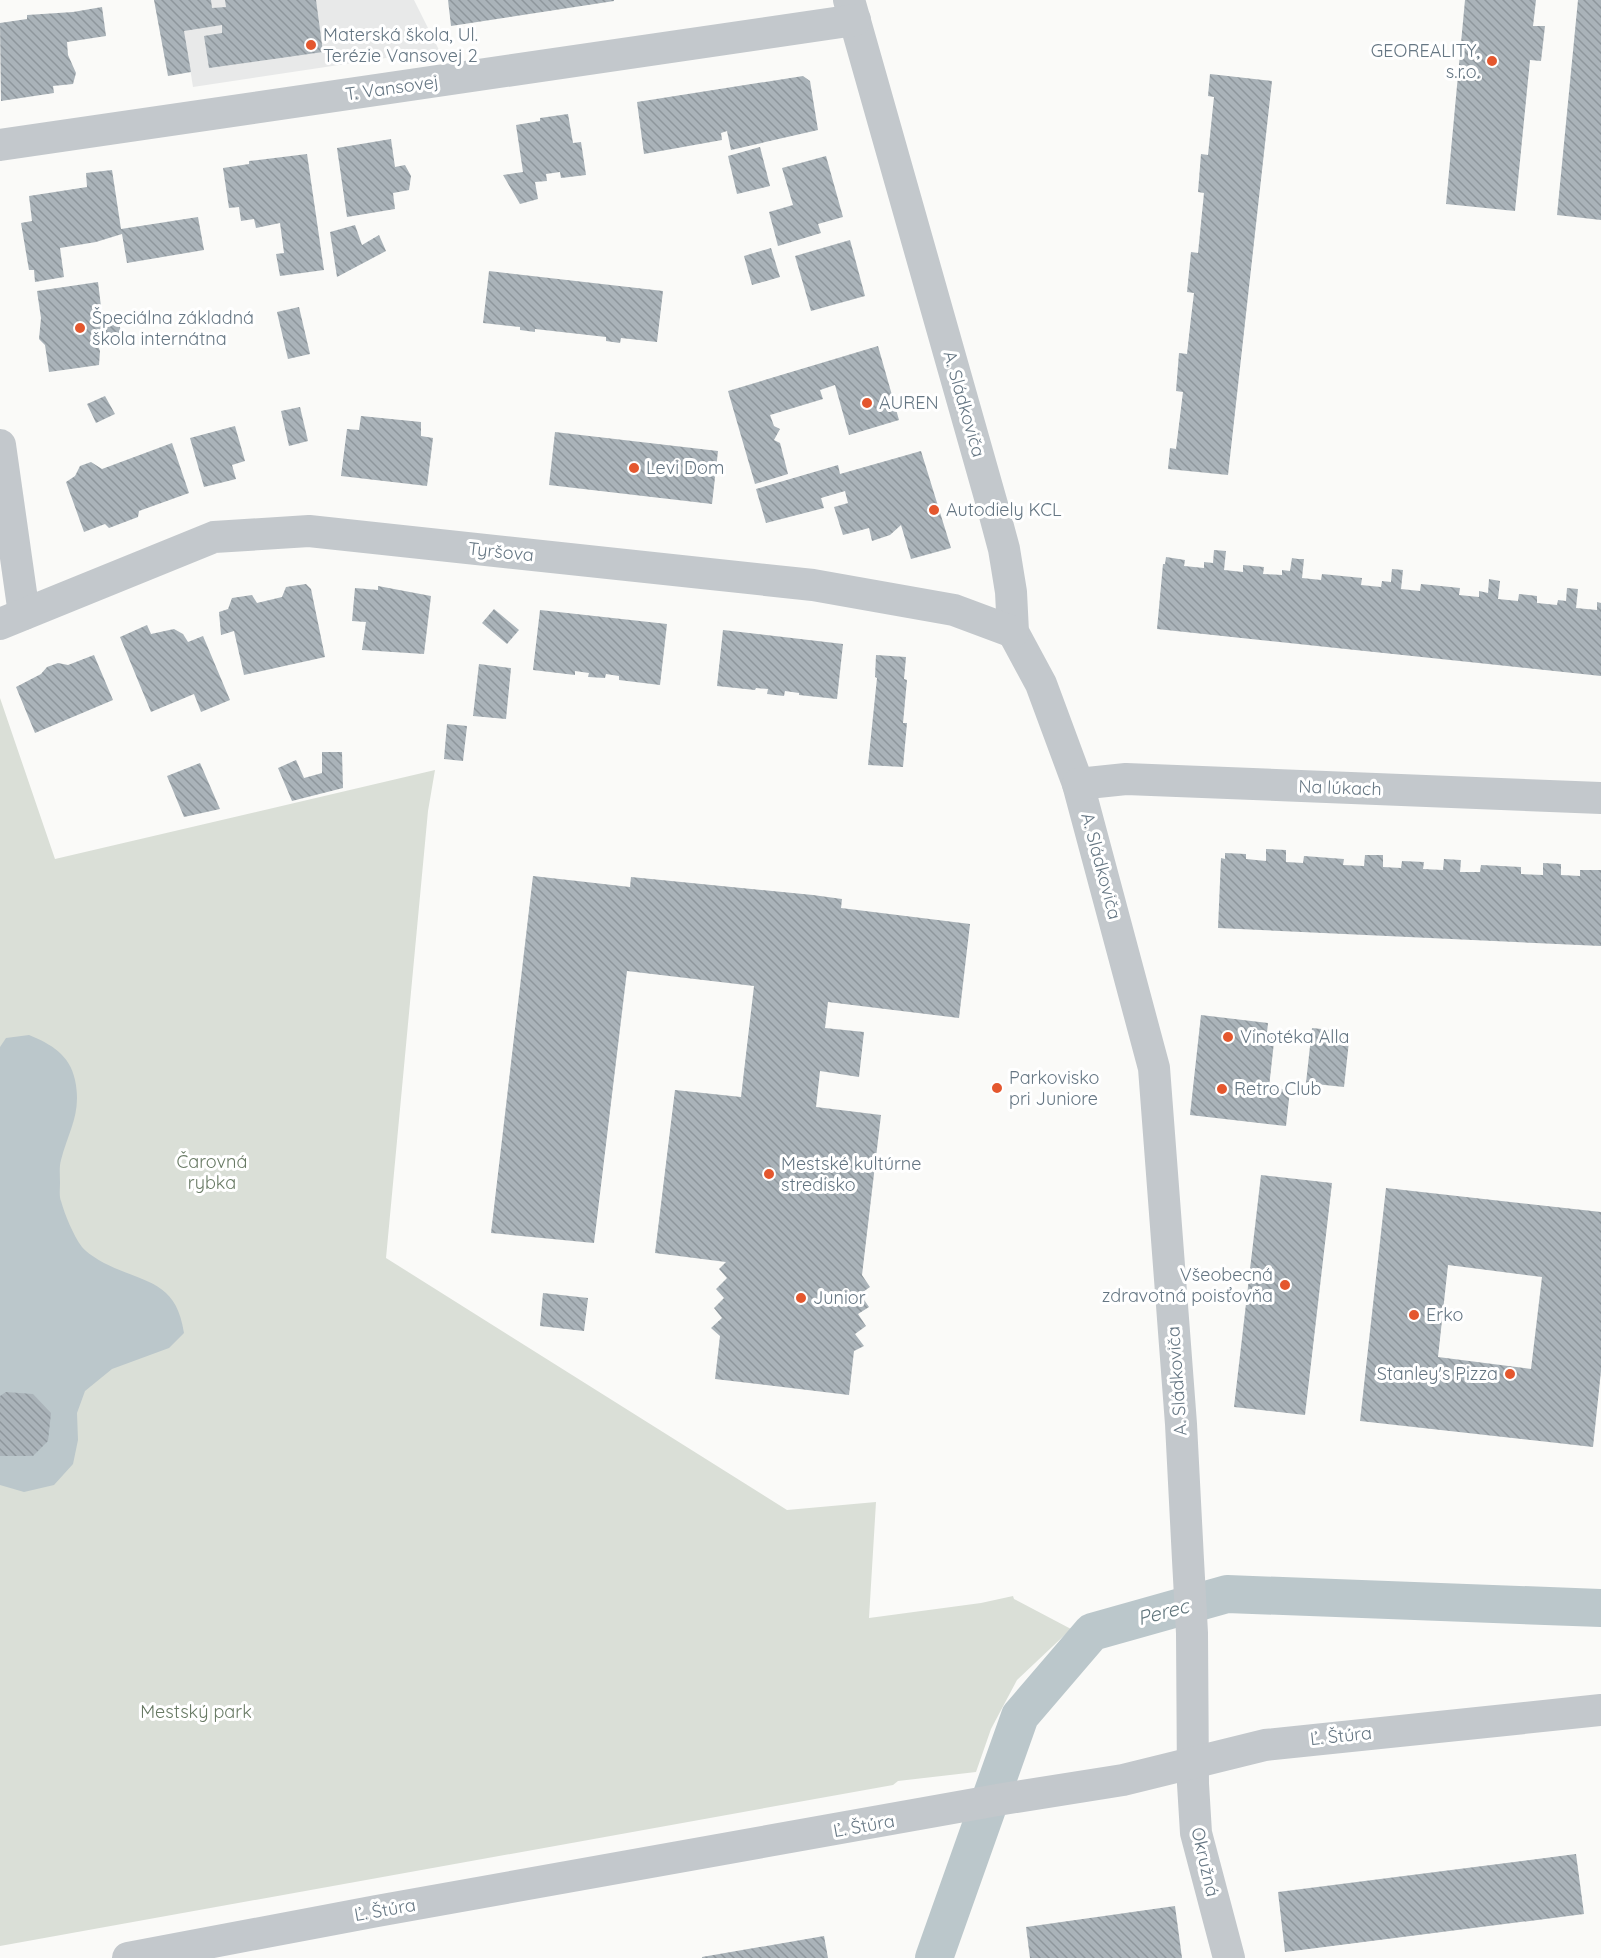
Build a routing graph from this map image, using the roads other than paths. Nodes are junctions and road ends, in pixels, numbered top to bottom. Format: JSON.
{"nodes":[{"id":1,"x":852,"y":10,"type":"edge"},
{"id":2,"x":0,"y":145,"type":"edge"},
{"id":3,"x":0,"y":445,"type":"edge"},
{"id":4,"x":12,"y":619,"type":"edge"},
{"id":5,"x":1013,"y":632,"type":"junction"},
{"id":6,"x":1083,"y":797,"type":"junction"},
{"id":7,"x":1601,"y":798,"type":"edge"},
{"id":8,"x":1601,"y":1710,"type":"edge"},
{"id":9,"x":1193,"y":1764,"type":"junction"},
{"id":10,"x":128,"y":1958,"type":"edge"},
{"id":11,"x":1229,"y":1958,"type":"edge"}],
"edges":[{"from":1,"to":2,"type":"street","name":"T. Vansovej"},
{"from":1,"to":5,"type":"street","name":"A. Sládkoviča"},
{"from":3,"to":4,"type":"street"},
{"from":4,"to":5,"type":"street","name":"Tyršova"},
{"from":5,"to":6,"type":"street","name":"A. Sládkoviča"},
{"from":6,"to":7,"type":"street","name":"Na lúkach"},
{"from":6,"to":9,"type":"street","name":"A. Sládkoviča"},
{"from":8,"to":9,"type":"street","name":"Ľ. Štúra"},
{"from":9,"to":10,"type":"street","name":"Ľ. Štúra"},
{"from":9,"to":11,"type":"street","name":"Okružná"}]}
